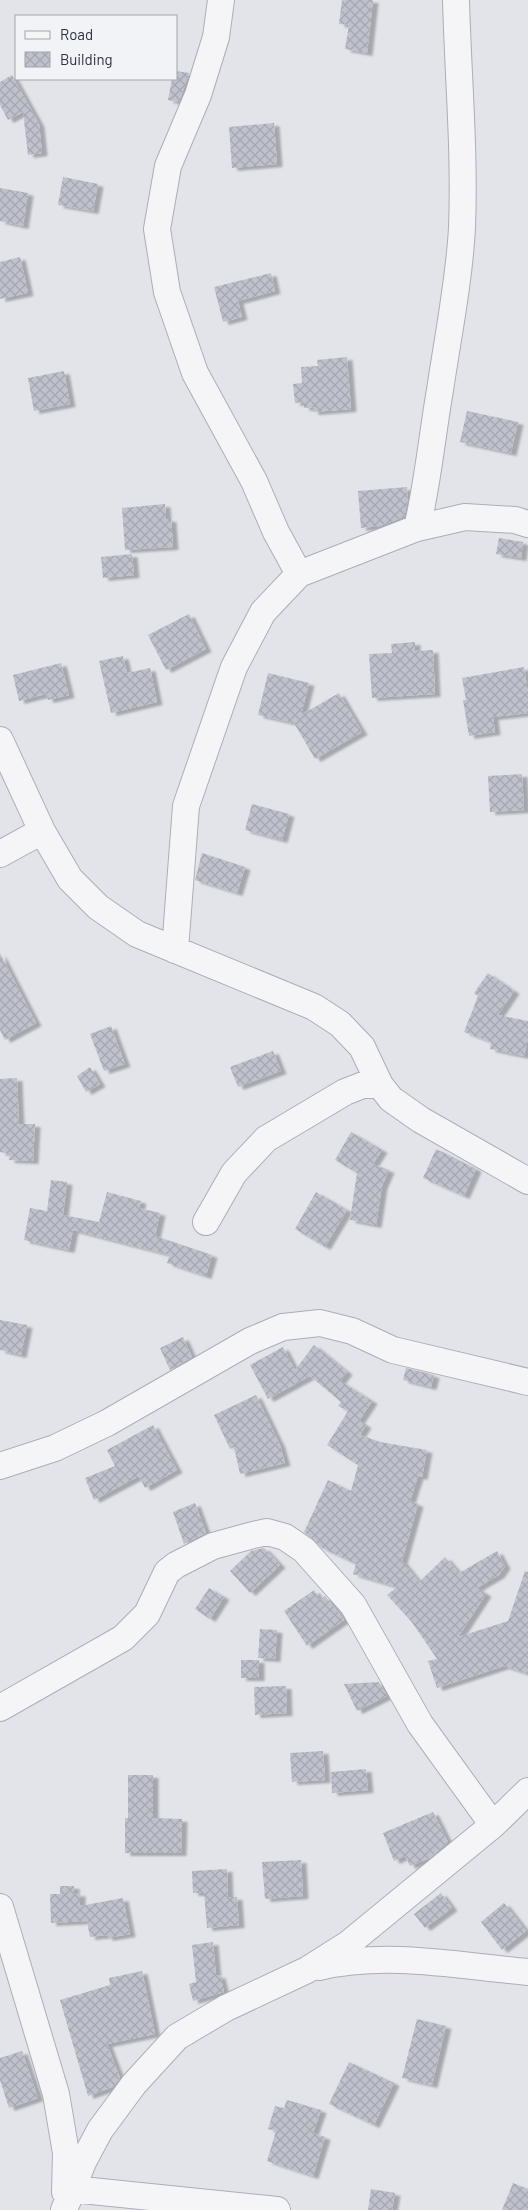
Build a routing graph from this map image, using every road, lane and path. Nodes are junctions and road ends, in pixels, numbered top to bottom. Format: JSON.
{"nodes":[{"id":1,"x":221,"y":0,"type":"edge"},
{"id":2,"x":456,"y":0,"type":"edge"},
{"id":3,"x":528,"y":524,"type":"edge"},
{"id":4,"x":417,"y":528,"type":"junction"},
{"id":5,"x":299,"y":574,"type":"junction"},
{"id":6,"x":0,"y":740,"type":"edge"},
{"id":7,"x":42,"y":831,"type":"junction"},
{"id":8,"x":0,"y":854,"type":"edge"},
{"id":9,"x":175,"y":950,"type":"junction"},
{"id":10,"x":380,"y":1085,"type":"junction"},
{"id":11,"x":528,"y":1181,"type":"edge"},
{"id":12,"x":206,"y":1222,"type":"dead end"},
{"id":13,"x":528,"y":1382,"type":"edge"},
{"id":14,"x":0,"y":1466,"type":"edge"},
{"id":15,"x":0,"y":1708,"type":"edge"},
{"id":16,"x":528,"y":1791,"type":"edge"},
{"id":17,"x":493,"y":1825,"type":"junction"},
{"id":18,"x":0,"y":1907,"type":"edge"},
{"id":19,"x":306,"y":1970,"type":"junction"},
{"id":20,"x":528,"y":1972,"type":"edge"},
{"id":21,"x":67,"y":2203,"type":"edge"},
{"id":22,"x":277,"y":2210,"type":"edge"}],
"edges":[{"from":1,"to":5,"type":"street"},
{"from":2,"to":4,"type":"street"},
{"from":3,"to":4,"type":"street"},
{"from":4,"to":5,"type":"street"},
{"from":5,"to":9,"type":"street"},
{"from":6,"to":7,"type":"street"},
{"from":7,"to":8,"type":"street"},
{"from":7,"to":9,"type":"street"},
{"from":9,"to":10,"type":"street"},
{"from":10,"to":11,"type":"street"},
{"from":10,"to":12,"type":"street"},
{"from":13,"to":14,"type":"street"},
{"from":15,"to":17,"type":"street"},
{"from":16,"to":17,"type":"street"},
{"from":17,"to":19,"type":"street"},
{"from":18,"to":21,"type":"street"},
{"from":19,"to":20,"type":"street"},
{"from":19,"to":21,"type":"street"},
{"from":21,"to":22,"type":"street"}]}
